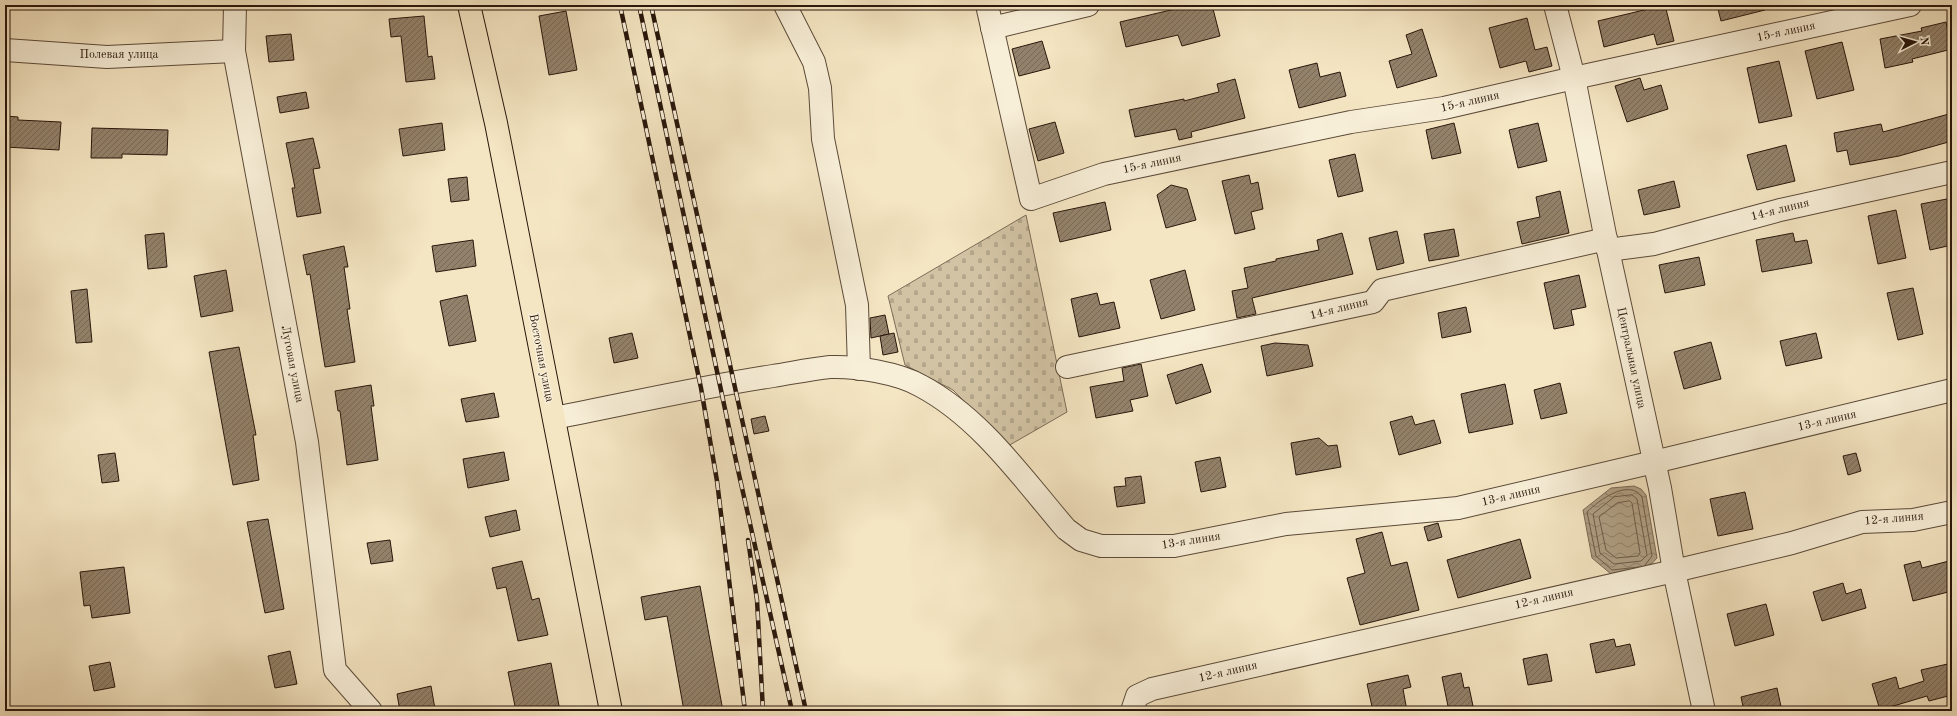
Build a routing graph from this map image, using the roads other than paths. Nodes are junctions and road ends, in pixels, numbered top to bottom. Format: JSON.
{"nodes":[{"id":1,"x":235,"y":5,"type":"edge"},
{"id":2,"x":469,"y":5,"type":"edge"},
{"id":3,"x":785,"y":5,"type":"edge"},
{"id":4,"x":987,"y":5,"type":"edge"},
{"id":5,"x":1088,"y":5,"type":"edge"},
{"id":6,"x":1555,"y":5,"type":"edge"},
{"id":7,"x":1910,"y":5,"type":"edge"},
{"id":8,"x":992,"y":28,"type":"junction"},
{"id":9,"x":5,"y":50,"type":"edge"},
{"id":10,"x":234,"y":51,"type":"junction"},
{"id":11,"x":1574,"y":78,"type":"junction"},
{"id":12,"x":1952,"y":172,"type":"edge"},
{"id":13,"x":1607,"y":245,"type":"junction"},
{"id":14,"x":1067,"y":367,"type":"dead end"},
{"id":15,"x":859,"y":369,"type":"junction"},
{"id":16,"x":1952,"y":390,"type":"edge"},
{"id":17,"x":554,"y":418,"type":"junction"},
{"id":18,"x":1654,"y":462,"type":"junction"},
{"id":19,"x":1952,"y":512,"type":"edge"},
{"id":20,"x":1674,"y":571,"type":"junction"},
{"id":21,"x":1135,"y":704,"type":"edge"},
{"id":22,"x":371,"y":711,"type":"edge"},
{"id":23,"x":611,"y":711,"type":"edge"},
{"id":24,"x":1704,"y":711,"type":"edge"}],
"edges":[{"from":1,"to":10,"type":"street","name":"Луговая улица"},
{"from":2,"to":17,"type":"main road","name":"Восточная улица"},
{"from":3,"to":15,"type":"street"},
{"from":4,"to":8,"type":"street"},
{"from":5,"to":8,"type":"street"},
{"from":6,"to":11,"type":"street","name":"Центральная улица"},
{"from":7,"to":11,"type":"street","name":"15-я линия"},
{"from":8,"to":11,"type":"street","name":"15-я линия"},
{"from":9,"to":10,"type":"street","name":"Полевая улица"},
{"from":10,"to":22,"type":"street","name":"Луговая улица"},
{"from":11,"to":13,"type":"street","name":"Центральная улица"},
{"from":12,"to":13,"type":"street","name":"14-я линия"},
{"from":13,"to":14,"type":"street","name":"14-я линия"},
{"from":13,"to":18,"type":"street","name":"Центральная улица"},
{"from":15,"to":17,"type":"street","name":"13-я линия"},
{"from":15,"to":18,"type":"street","name":"13-я линия"},
{"from":16,"to":18,"type":"street","name":"13-я линия"},
{"from":17,"to":23,"type":"main road","name":"Восточная улица"},
{"from":18,"to":20,"type":"street","name":"Центральная улица"},
{"from":19,"to":20,"type":"street","name":"12-я линия"},
{"from":20,"to":21,"type":"street","name":"12-я линия"},
{"from":20,"to":24,"type":"street","name":"Центральная улица"}]}
